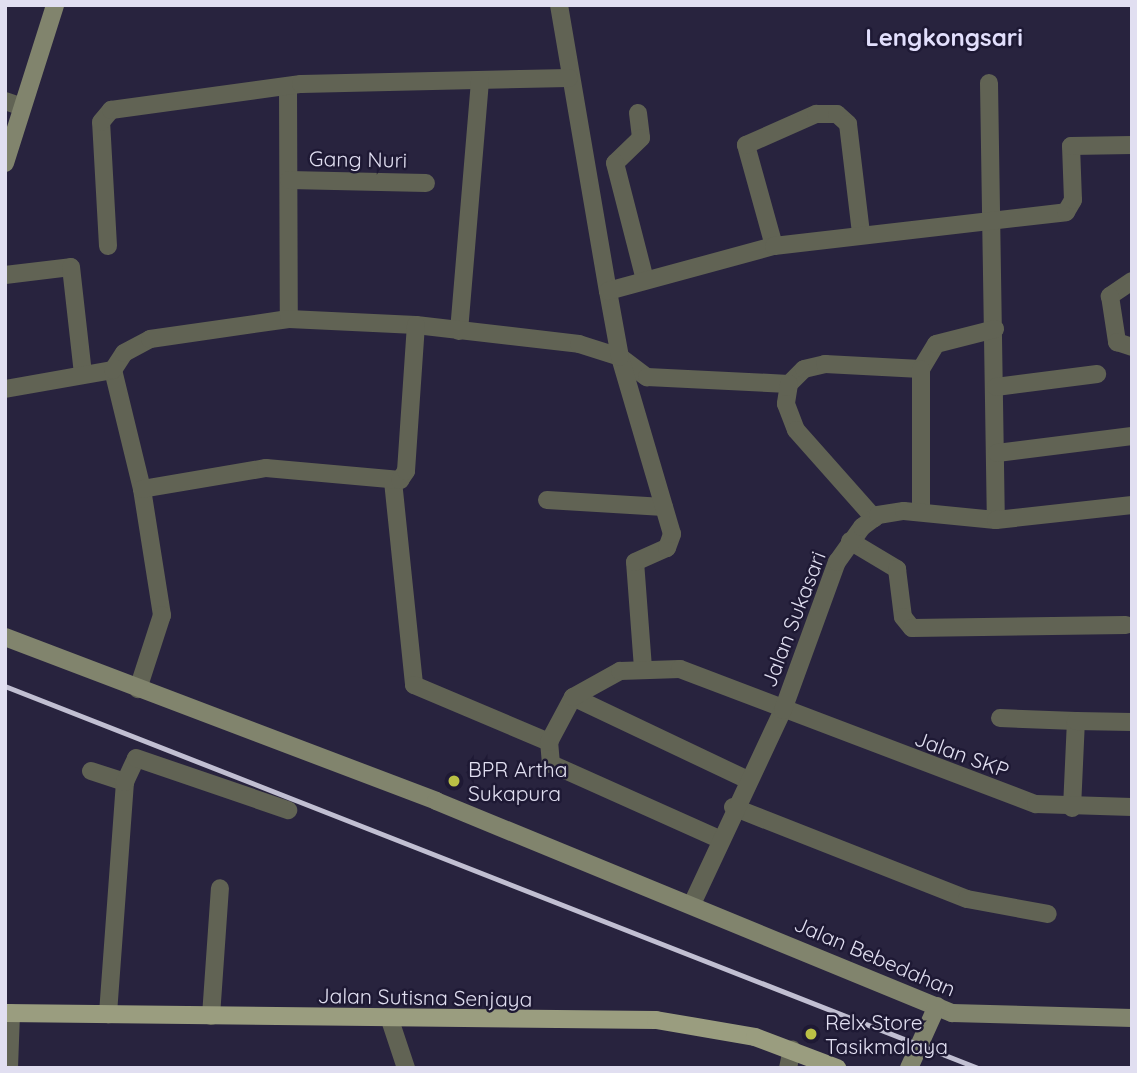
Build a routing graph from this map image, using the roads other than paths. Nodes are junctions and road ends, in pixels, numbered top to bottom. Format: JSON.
{"nodes":[{"id":1,"x":55,"y":5,"type":"edge"},
{"id":2,"x":559,"y":5,"type":"edge"},
{"id":3,"x":569,"y":78,"type":"junction"},
{"id":4,"x":480,"y":81,"type":"junction"},
{"id":5,"x":989,"y":83,"type":"dead end"},
{"id":6,"x":288,"y":86,"type":"junction"},
{"id":7,"x":13,"y":104,"type":"edge"},
{"id":8,"x":638,"y":113,"type":"dead end"},
{"id":9,"x":1132,"y":145,"type":"edge"},
{"id":10,"x":5,"y":163,"type":"edge"},
{"id":11,"x":289,"y":180,"type":"junction"},
{"id":12,"x":426,"y":183,"type":"dead end"},
{"id":13,"x":995,"y":217,"type":"junction"},
{"id":14,"x":861,"y":233,"type":"junction"},
{"id":15,"x":108,"y":246,"type":"dead end"},
{"id":16,"x":774,"y":246,"type":"junction"},
{"id":17,"x":5,"y":275,"type":"edge"},
{"id":18,"x":645,"y":281,"type":"junction"},
{"id":19,"x":1132,"y":281,"type":"edge"},
{"id":20,"x":608,"y":291,"type":"junction"},
{"id":21,"x":289,"y":319,"type":"junction"},
{"id":22,"x":416,"y":325,"type":"junction"},
{"id":23,"x":995,"y":329,"type":"junction"},
{"id":24,"x":459,"y":331,"type":"junction"},
{"id":25,"x":1132,"y":347,"type":"edge"},
{"id":26,"x":620,"y":357,"type":"junction"},
{"id":27,"x":921,"y":369,"type":"junction"},
{"id":28,"x":113,"y":370,"type":"junction"},
{"id":29,"x":83,"y":374,"type":"junction"},
{"id":30,"x":1097,"y":374,"type":"dead end"},
{"id":31,"x":789,"y":384,"type":"junction"},
{"id":32,"x":996,"y":387,"type":"junction"},
{"id":33,"x":5,"y":389,"type":"edge"},
{"id":34,"x":1132,"y":436,"type":"edge"},
{"id":35,"x":997,"y":453,"type":"junction"},
{"id":36,"x":393,"y":481,"type":"junction"},
{"id":37,"x":142,"y":489,"type":"junction"},
{"id":38,"x":547,"y":500,"type":"dead end"},
{"id":39,"x":1132,"y":505,"type":"edge"},
{"id":40,"x":664,"y":507,"type":"junction"},
{"id":41,"x":920,"y":512,"type":"junction"},
{"id":42,"x":874,"y":517,"type":"junction"},
{"id":43,"x":996,"y":520,"type":"junction"},
{"id":44,"x":850,"y":541,"type":"junction"},
{"id":45,"x":1126,"y":625,"type":"dead end"},
{"id":46,"x":5,"y":638,"type":"edge"},
{"id":47,"x":643,"y":668,"type":"junction"},
{"id":48,"x":138,"y":689,"type":"junction"},
{"id":49,"x":573,"y":697,"type":"junction"},
{"id":50,"x":783,"y":710,"type":"junction"},
{"id":51,"x":1000,"y":718,"type":"dead end"},
{"id":52,"x":1076,"y":721,"type":"junction"},
{"id":53,"x":1132,"y":722,"type":"edge"},
{"id":54,"x":549,"y":742,"type":"junction"},
{"id":55,"x":91,"y":771,"type":"dead end"},
{"id":56,"x":746,"y":779,"type":"junction"},
{"id":57,"x":125,"y":782,"type":"junction"},
{"id":58,"x":733,"y":807,"type":"junction"},
{"id":59,"x":1132,"y":807,"type":"edge"},
{"id":60,"x":1072,"y":808,"type":"junction"},
{"id":61,"x":288,"y":810,"type":"dead end"},
{"id":62,"x":719,"y":839,"type":"junction"},
{"id":63,"x":220,"y":888,"type":"dead end"},
{"id":64,"x":692,"y":904,"type":"junction"},
{"id":65,"x":1048,"y":915,"type":"dead end"},
{"id":66,"x":937,"y":1006,"type":"junction"},
{"id":67,"x":8,"y":1013,"type":"edge"},
{"id":68,"x":108,"y":1014,"type":"junction"},
{"id":69,"x":211,"y":1016,"type":"junction"},
{"id":70,"x":1132,"y":1018,"type":"edge"},
{"id":71,"x":390,"y":1020,"type":"junction"},
{"id":72,"x":792,"y":1049,"type":"junction"},
{"id":73,"x":9,"y":1068,"type":"edge"},
{"id":74,"x":406,"y":1068,"type":"edge"},
{"id":75,"x":788,"y":1068,"type":"edge"},
{"id":76,"x":837,"y":1068,"type":"edge"},
{"id":77,"x":909,"y":1068,"type":"edge"}],
"edges":[{"from":1,"to":7,"type":"street"},
{"from":2,"to":3,"type":"street"},
{"from":3,"to":4,"type":"street"},
{"from":3,"to":20,"type":"street"},
{"from":4,"to":6,"type":"street"},
{"from":4,"to":24,"type":"street"},
{"from":5,"to":13,"type":"street"},
{"from":6,"to":11,"type":"street"},
{"from":6,"to":15,"type":"street"},
{"from":7,"to":10,"type":"street"},
{"from":8,"to":18,"type":"street"},
{"from":9,"to":13,"type":"street"},
{"from":11,"to":12,"type":"street","name":"Gang Nuri"},
{"from":11,"to":21,"type":"street"},
{"from":13,"to":14,"type":"street"},
{"from":13,"to":23,"type":"street"},
{"from":14,"to":16,"type":"street"},
{"from":14,"to":16,"type":"street"},
{"from":16,"to":18,"type":"street"},
{"from":17,"to":29,"type":"street"},
{"from":18,"to":20,"type":"street"},
{"from":19,"to":25,"type":"street"},
{"from":20,"to":26,"type":"street"},
{"from":21,"to":22,"type":"street"},
{"from":21,"to":28,"type":"street"},
{"from":22,"to":24,"type":"street"},
{"from":22,"to":36,"type":"street"},
{"from":23,"to":27,"type":"street"},
{"from":23,"to":32,"type":"street"},
{"from":24,"to":26,"type":"street"},
{"from":26,"to":31,"type":"street"},
{"from":26,"to":40,"type":"street"},
{"from":27,"to":31,"type":"street"},
{"from":27,"to":41,"type":"street"},
{"from":28,"to":29,"type":"street"},
{"from":28,"to":37,"type":"street"},
{"from":29,"to":33,"type":"street"},
{"from":30,"to":32,"type":"street"},
{"from":31,"to":42,"type":"street"},
{"from":32,"to":35,"type":"street"},
{"from":34,"to":35,"type":"street"},
{"from":35,"to":43,"type":"street"},
{"from":36,"to":37,"type":"street"},
{"from":36,"to":54,"type":"street"},
{"from":37,"to":48,"type":"street"},
{"from":38,"to":40,"type":"street"},
{"from":39,"to":43,"type":"street"},
{"from":40,"to":47,"type":"street"},
{"from":41,"to":42,"type":"street"},
{"from":41,"to":43,"type":"street"},
{"from":42,"to":44,"type":"street","name":"Jalan Sukasari"},
{"from":44,"to":45,"type":"street"},
{"from":44,"to":50,"type":"street","name":"Jalan Sukasari"},
{"from":46,"to":48,"type":"street","name":"Jalan Bebedahan"},
{"from":47,"to":49,"type":"street","name":"Jalan SKP"},
{"from":47,"to":50,"type":"street","name":"Jalan SKP"},
{"from":48,"to":64,"type":"street","name":"Jalan Bebedahan"},
{"from":49,"to":54,"type":"street"},
{"from":49,"to":56,"type":"street"},
{"from":50,"to":56,"type":"street","name":"Jalan Sukasari"},
{"from":50,"to":60,"type":"street","name":"Jalan SKP"},
{"from":51,"to":52,"type":"street"},
{"from":52,"to":53,"type":"street"},
{"from":52,"to":60,"type":"street"},
{"from":54,"to":62,"type":"street"},
{"from":55,"to":57,"type":"street"},
{"from":56,"to":58,"type":"street","name":"Jalan Sukasari"},
{"from":57,"to":61,"type":"street"},
{"from":57,"to":68,"type":"street"},
{"from":58,"to":62,"type":"street","name":"Jalan Sukasari"},
{"from":58,"to":65,"type":"street"},
{"from":59,"to":60,"type":"street","name":"Jalan SKP"},
{"from":62,"to":64,"type":"street","name":"Jalan Sukasari"},
{"from":63,"to":69,"type":"street"},
{"from":64,"to":66,"type":"street","name":"Jalan Bebedahan"},
{"from":66,"to":70,"type":"street","name":"Jalan Bebedahan"},
{"from":66,"to":77,"type":"street"},
{"from":67,"to":68,"type":"main road","name":"Jalan Sutisna Senjaya"},
{"from":67,"to":73,"type":"street"},
{"from":68,"to":69,"type":"main road","name":"Jalan Sutisna Senjaya"},
{"from":69,"to":71,"type":"main road","name":"Jalan Sutisna Senjaya"},
{"from":71,"to":72,"type":"main road","name":"Jalan Sutisna Senjaya"},
{"from":71,"to":74,"type":"street"},
{"from":72,"to":75,"type":"street"},
{"from":72,"to":76,"type":"main road","name":"Jalan Sutisna Senjaya"}]}
